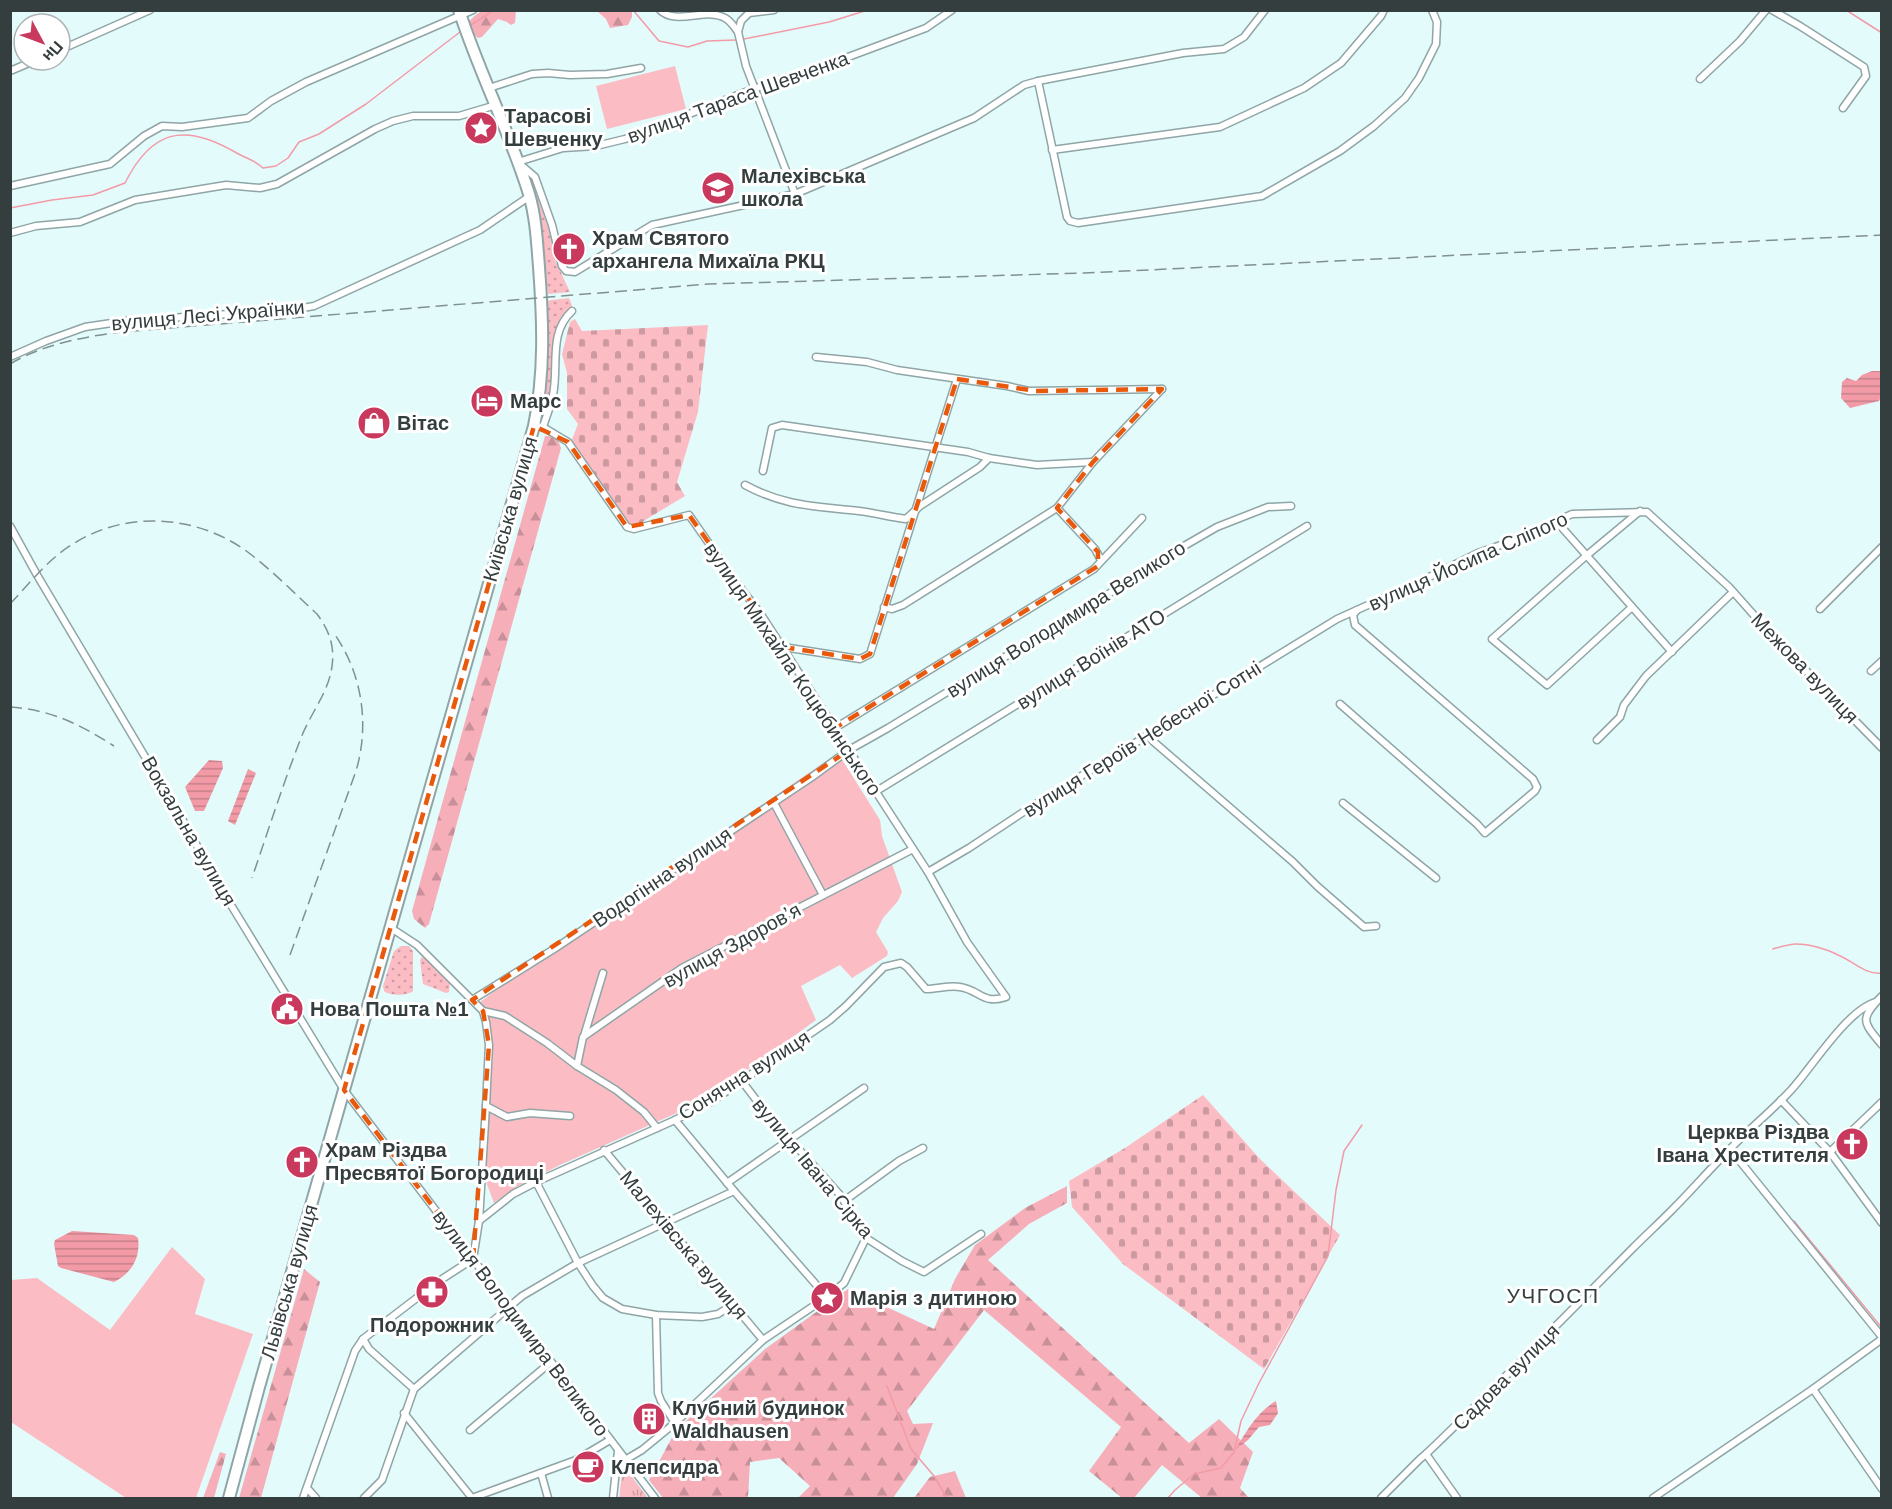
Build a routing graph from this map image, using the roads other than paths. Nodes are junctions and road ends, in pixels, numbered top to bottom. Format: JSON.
{"nodes":[{"id":1,"x":150,"y":10,"type":"edge"},
{"id":2,"x":473,"y":10,"type":"edge"},
{"id":3,"x":660,"y":10,"type":"edge"},
{"id":4,"x":774,"y":10,"type":"edge"},
{"id":5,"x":952,"y":10,"type":"edge"},
{"id":6,"x":1265,"y":10,"type":"edge"},
{"id":7,"x":1384,"y":10,"type":"edge"},
{"id":8,"x":1432,"y":10,"type":"edge"},
{"id":9,"x":1766,"y":10,"type":"edge"},
{"id":10,"x":1772,"y":10,"type":"edge"},
{"id":11,"x":460,"y":13,"type":"edge"},
{"id":12,"x":738,"y":32,"type":"junction"},
{"id":13,"x":72,"y":45,"type":"edge"},
{"id":14,"x":642,"y":68,"type":"dead end"},
{"id":15,"x":1700,"y":79,"type":"dead end"},
{"id":16,"x":1038,"y":81,"type":"junction"},
{"id":17,"x":489,"y":88,"type":"junction"},
{"id":18,"x":756,"y":88,"type":"junction"},
{"id":19,"x":496,"y":105,"type":"junction"},
{"id":20,"x":1844,"y":108,"type":"dead end"},
{"id":21,"x":1052,"y":150,"type":"junction"},
{"id":22,"x":518,"y":162,"type":"junction"},
{"id":23,"x":10,"y":186,"type":"edge"},
{"id":24,"x":795,"y":194,"type":"junction"},
{"id":25,"x":530,"y":196,"type":"junction"},
{"id":26,"x":10,"y":234,"type":"edge"},
{"id":27,"x":572,"y":311,"type":"dead end"},
{"id":28,"x":10,"y":357,"type":"edge"},
{"id":29,"x":816,"y":357,"type":"dead end"},
{"id":30,"x":957,"y":379,"type":"junction"},
{"id":31,"x":539,"y":426,"type":"junction"},
{"id":32,"x":934,"y":448,"type":"junction"},
{"id":33,"x":989,"y":458,"type":"junction"},
{"id":34,"x":1093,"y":462,"type":"junction"},
{"id":35,"x":763,"y":471,"type":"dead end"},
{"id":36,"x":745,"y":485,"type":"dead end"},
{"id":37,"x":1291,"y":506,"type":"dead end"},
{"id":38,"x":1058,"y":508,"type":"junction"},
{"id":39,"x":1640,"y":511,"type":"junction"},
{"id":40,"x":913,"y":513,"type":"junction"},
{"id":41,"x":1142,"y":518,"type":"dead end"},
{"id":42,"x":1557,"y":522,"type":"junction"},
{"id":43,"x":10,"y":526,"type":"edge"},
{"id":44,"x":1307,"y":526,"type":"dead end"},
{"id":45,"x":1881,"y":547,"type":"edge"},
{"id":46,"x":1586,"y":556,"type":"junction"},
{"id":47,"x":1101,"y":560,"type":"junction"},
{"id":48,"x":1731,"y":590,"type":"junction"},
{"id":49,"x":884,"y":607,"type":"junction"},
{"id":50,"x":1632,"y":607,"type":"junction"},
{"id":51,"x":1821,"y":609,"type":"dead end"},
{"id":52,"x":1357,"y":610,"type":"junction"},
{"id":53,"x":783,"y":648,"type":"junction"},
{"id":54,"x":1672,"y":652,"type":"junction"},
{"id":55,"x":1881,"y":661,"type":"edge"},
{"id":56,"x":1871,"y":671,"type":"dead end"},
{"id":57,"x":1340,"y":704,"type":"dead end"},
{"id":58,"x":835,"y":728,"type":"junction"},
{"id":59,"x":1147,"y":736,"type":"junction"},
{"id":60,"x":1597,"y":740,"type":"dead end"},
{"id":61,"x":1881,"y":748,"type":"edge"},
{"id":62,"x":849,"y":750,"type":"junction"},
{"id":63,"x":875,"y":792,"type":"junction"},
{"id":64,"x":774,"y":802,"type":"junction"},
{"id":65,"x":1343,"y":803,"type":"dead end"},
{"id":66,"x":913,"y":849,"type":"junction"},
{"id":67,"x":928,"y":872,"type":"junction"},
{"id":68,"x":1436,"y":878,"type":"dead end"},
{"id":69,"x":823,"y":895,"type":"junction"},
{"id":70,"x":398,"y":902,"type":"joint"},
{"id":71,"x":1376,"y":926,"type":"dead end"},
{"id":72,"x":391,"y":928,"type":"junction"},
{"id":73,"x":603,"y":972,"type":"dead end"},
{"id":74,"x":926,"y":989,"type":"joint"},
{"id":75,"x":1881,"y":996,"type":"edge"},
{"id":76,"x":472,"y":1000,"type":"junction"},
{"id":77,"x":1876,"y":1002,"type":"junction"},
{"id":78,"x":483,"y":1011,"type":"junction"},
{"id":79,"x":583,"y":1037,"type":"junction"},
{"id":80,"x":1881,"y":1045,"type":"edge"},
{"id":81,"x":577,"y":1066,"type":"junction"},
{"id":82,"x":741,"y":1080,"type":"junction"},
{"id":83,"x":864,"y":1088,"type":"dead end"},
{"id":84,"x":344,"y":1090,"type":"junction"},
{"id":85,"x":1781,"y":1100,"type":"junction"},
{"id":86,"x":1881,"y":1102,"type":"edge"},
{"id":87,"x":486,"y":1106,"type":"junction"},
{"id":88,"x":570,"y":1116,"type":"dead end"},
{"id":89,"x":675,"y":1120,"type":"junction"},
{"id":90,"x":657,"y":1128,"type":"junction"},
{"id":91,"x":789,"y":1138,"type":"junction"},
{"id":92,"x":923,"y":1148,"type":"dead end"},
{"id":93,"x":1730,"y":1149,"type":"junction"},
{"id":94,"x":604,"y":1150,"type":"junction"},
{"id":95,"x":1830,"y":1152,"type":"junction"},
{"id":96,"x":536,"y":1182,"type":"junction"},
{"id":97,"x":727,"y":1183,"type":"junction"},
{"id":98,"x":734,"y":1191,"type":"junction"},
{"id":99,"x":844,"y":1201,"type":"junction"},
{"id":100,"x":479,"y":1221,"type":"junction"},
{"id":101,"x":666,"y":1222,"type":"junction"},
{"id":102,"x":1881,"y":1223,"type":"edge"},
{"id":103,"x":981,"y":1234,"type":"dead end"},
{"id":104,"x":866,"y":1238,"type":"junction"},
{"id":105,"x":473,"y":1259,"type":"junction"},
{"id":106,"x":578,"y":1263,"type":"junction"},
{"id":107,"x":827,"y":1297,"type":"junction"},
{"id":108,"x":734,"y":1304,"type":"junction"},
{"id":109,"x":509,"y":1308,"type":"junction"},
{"id":110,"x":656,"y":1315,"type":"junction"},
{"id":111,"x":1881,"y":1338,"type":"edge"},
{"id":112,"x":363,"y":1339,"type":"junction"},
{"id":113,"x":763,"y":1340,"type":"junction"},
{"id":114,"x":551,"y":1362,"type":"junction"},
{"id":115,"x":414,"y":1389,"type":"junction"},
{"id":116,"x":1813,"y":1389,"type":"junction"},
{"id":117,"x":404,"y":1413,"type":"junction"},
{"id":118,"x":675,"y":1423,"type":"junction"},
{"id":119,"x":470,"y":1430,"type":"dead end"},
{"id":120,"x":610,"y":1440,"type":"junction"},
{"id":121,"x":618,"y":1451,"type":"junction"},
{"id":122,"x":1426,"y":1454,"type":"junction"},
{"id":123,"x":625,"y":1460,"type":"junction"},
{"id":124,"x":541,"y":1473,"type":"junction"},
{"id":125,"x":306,"y":1488,"type":"junction"},
{"id":126,"x":1881,"y":1489,"type":"edge"},
{"id":127,"x":229,"y":1498,"type":"edge"},
{"id":128,"x":303,"y":1498,"type":"edge"},
{"id":129,"x":316,"y":1498,"type":"edge"},
{"id":130,"x":364,"y":1498,"type":"edge"},
{"id":131,"x":472,"y":1498,"type":"edge"},
{"id":132,"x":548,"y":1498,"type":"edge"},
{"id":133,"x":613,"y":1498,"type":"edge"},
{"id":134,"x":655,"y":1498,"type":"edge"},
{"id":135,"x":1381,"y":1498,"type":"edge"},
{"id":136,"x":1457,"y":1498,"type":"edge"},
{"id":137,"x":1653,"y":1498,"type":"edge"}],
"edges":[{"from":1,"to":13,"type":"street"},
{"from":2,"to":11,"type":"street"},
{"from":3,"to":12,"type":"street"},
{"from":4,"to":12,"type":"street"},
{"from":5,"to":18,"type":"street","name":"вулиця Тараса Шевченка"},
{"from":6,"to":16,"type":"street"},
{"from":7,"to":21,"type":"street"},
{"from":8,"to":21,"type":"street"},
{"from":9,"to":15,"type":"street"},
{"from":10,"to":20,"type":"street"},
{"from":11,"to":17,"type":"highway","name":"Київська вулиця"},
{"from":11,"to":23,"type":"street"},
{"from":12,"to":18,"type":"street"},
{"from":14,"to":17,"type":"street"},
{"from":16,"to":21,"type":"street"},
{"from":16,"to":24,"type":"street"},
{"from":17,"to":19,"type":"highway","name":"Київська вулиця"},
{"from":18,"to":22,"type":"street","name":"вулиця Тараса Шевченка"},
{"from":18,"to":24,"type":"street"},
{"from":19,"to":22,"type":"highway","name":"Київська вулиця"},
{"from":19,"to":26,"type":"street"},
{"from":22,"to":24,"type":"street"},
{"from":22,"to":25,"type":"highway","name":"Київська вулиця"},
{"from":25,"to":28,"type":"street","name":"вулиця Лесі Українки"},
{"from":25,"to":31,"type":"highway","name":"Київська вулиця"},
{"from":27,"to":31,"type":"street"},
{"from":29,"to":30,"type":"street"},
{"from":30,"to":32,"type":"street"},
{"from":30,"to":34,"type":"street"},
{"from":31,"to":53,"type":"street","name":"вулиця Михайла Коцюбинського"},
{"from":31,"to":70,"type":"highway","name":"Київська вулиця"},
{"from":32,"to":33,"type":"street"},
{"from":32,"to":35,"type":"street"},
{"from":32,"to":40,"type":"street"},
{"from":33,"to":34,"type":"street"},
{"from":33,"to":40,"type":"street"},
{"from":34,"to":38,"type":"street"},
{"from":36,"to":40,"type":"street"},
{"from":37,"to":62,"type":"street","name":"вулиця Володимира Великого"},
{"from":38,"to":47,"type":"street"},
{"from":38,"to":49,"type":"street"},
{"from":39,"to":42,"type":"street","name":"вулиця Йосипа Сліпого"},
{"from":39,"to":46,"type":"street"},
{"from":39,"to":48,"type":"street"},
{"from":40,"to":49,"type":"street"},
{"from":41,"to":47,"type":"street","name":"вулиця Володимира Великого"},
{"from":42,"to":46,"type":"street"},
{"from":42,"to":52,"type":"street","name":"вулиця Йосипа Сліпого"},
{"from":43,"to":84,"type":"street","name":"Вокзальна вулиця"},
{"from":44,"to":63,"type":"street","name":"вулиця Воїнів АТО"},
{"from":45,"to":51,"type":"street"},
{"from":46,"to":50,"type":"street"},
{"from":46,"to":50,"type":"street"},
{"from":47,"to":58,"type":"street","name":"вулиця Володимира Великого"},
{"from":48,"to":54,"type":"street"},
{"from":48,"to":61,"type":"street","name":"Межова вулиця"},
{"from":49,"to":53,"type":"street"},
{"from":50,"to":54,"type":"street"},
{"from":52,"to":57,"type":"street"},
{"from":52,"to":59,"type":"street","name":"вулиця Героїв Небесної Сотні"},
{"from":53,"to":58,"type":"street","name":"вулиця Михайла Коцюбинського"},
{"from":54,"to":60,"type":"street"},
{"from":55,"to":56,"type":"street"},
{"from":58,"to":62,"type":"street","name":"вулиця Михайла Коцюбинського"},
{"from":59,"to":67,"type":"street","name":"вулиця Героїв Небесної Сотні"},
{"from":59,"to":71,"type":"street"},
{"from":62,"to":63,"type":"street","name":"вулиця Михайла Коцюбинського"},
{"from":62,"to":64,"type":"street","name":"Водогінна вулиця"},
{"from":63,"to":66,"type":"street","name":"вулиця Михайла Коцюбинського"},
{"from":64,"to":69,"type":"street"},
{"from":64,"to":76,"type":"street","name":"Водогінна вулиця"},
{"from":65,"to":68,"type":"street"},
{"from":66,"to":67,"type":"street","name":"вулиця Михайла Коцюбинського"},
{"from":66,"to":69,"type":"street","name":"вулиця Здоровʼя"},
{"from":67,"to":74,"type":"street","name":"вулиця Михайла Коцюбинського"},
{"from":69,"to":79,"type":"street","name":"вулиця Здоровʼя"},
{"from":70,"to":72,"type":"highway","name":"Львівська вулиця"},
{"from":72,"to":76,"type":"street"},
{"from":72,"to":84,"type":"highway","name":"Львівська вулиця"},
{"from":73,"to":79,"type":"street"},
{"from":74,"to":82,"type":"street","name":"Сонячна вулиця"},
{"from":75,"to":77,"type":"street"},
{"from":76,"to":78,"type":"street"},
{"from":77,"to":80,"type":"street"},
{"from":77,"to":85,"type":"street","name":"Садова вулиця"},
{"from":78,"to":81,"type":"street"},
{"from":78,"to":87,"type":"street"},
{"from":79,"to":81,"type":"street"},
{"from":81,"to":90,"type":"street"},
{"from":82,"to":89,"type":"street","name":"Сонячна вулиця"},
{"from":82,"to":91,"type":"street","name":"вулиця Івана Сірка"},
{"from":83,"to":91,"type":"street"},
{"from":84,"to":105,"type":"street","name":"вулиця Володимира Великого"},
{"from":84,"to":127,"type":"highway","name":"Львівська вулиця"},
{"from":85,"to":93,"type":"street","name":"Садова вулиця"},
{"from":85,"to":95,"type":"street"},
{"from":86,"to":95,"type":"street"},
{"from":87,"to":88,"type":"street"},
{"from":87,"to":100,"type":"street"},
{"from":89,"to":90,"type":"street","name":"Сонячна вулиця"},
{"from":89,"to":97,"type":"street"},
{"from":90,"to":94,"type":"street","name":"Сонячна вулиця"},
{"from":91,"to":97,"type":"street"},
{"from":91,"to":99,"type":"street","name":"вулиця Івана Сірка"},
{"from":92,"to":99,"type":"street"},
{"from":93,"to":111,"type":"street"},
{"from":93,"to":122,"type":"street","name":"Садова вулиця"},
{"from":94,"to":96,"type":"street","name":"Сонячна вулиця"},
{"from":94,"to":101,"type":"street","name":"Малехівська вулиця"},
{"from":95,"to":102,"type":"street"},
{"from":96,"to":100,"type":"street","name":"Сонячна вулиця"},
{"from":96,"to":106,"type":"street"},
{"from":97,"to":98,"type":"street"},
{"from":98,"to":101,"type":"street"},
{"from":98,"to":107,"type":"street"},
{"from":99,"to":104,"type":"street","name":"вулиця Івана Сірка"},
{"from":100,"to":105,"type":"street"},
{"from":101,"to":106,"type":"street"},
{"from":101,"to":108,"type":"street","name":"Малехівська вулиця"},
{"from":103,"to":104,"type":"street","name":"вулиця Івана Сірка"},
{"from":104,"to":107,"type":"street"},
{"from":105,"to":109,"type":"street","name":"вулиця Володимира Великого"},
{"from":105,"to":112,"type":"street"},
{"from":106,"to":109,"type":"street"},
{"from":106,"to":110,"type":"street"},
{"from":107,"to":113,"type":"street"},
{"from":108,"to":110,"type":"street"},
{"from":108,"to":113,"type":"street","name":"Малехівська вулиця"},
{"from":109,"to":114,"type":"street","name":"вулиця Володимира Великого"},
{"from":109,"to":115,"type":"street"},
{"from":110,"to":118,"type":"street"},
{"from":111,"to":116,"type":"street"},
{"from":112,"to":115,"type":"street"},
{"from":112,"to":125,"type":"street"},
{"from":113,"to":118,"type":"street"},
{"from":114,"to":119,"type":"street"},
{"from":114,"to":120,"type":"street","name":"вулиця Володимира Великого"},
{"from":115,"to":117,"type":"street"},
{"from":116,"to":126,"type":"street"},
{"from":116,"to":137,"type":"street"},
{"from":117,"to":130,"type":"street"},
{"from":117,"to":131,"type":"street"},
{"from":118,"to":123,"type":"street"},
{"from":120,"to":121,"type":"street","name":"вулиця Володимира Великого"},
{"from":120,"to":124,"type":"street"},
{"from":121,"to":123,"type":"street","name":"вулиця Володимира Великого"},
{"from":121,"to":133,"type":"street"},
{"from":122,"to":135,"type":"street","name":"Садова вулиця"},
{"from":122,"to":136,"type":"street"},
{"from":123,"to":134,"type":"street","name":"вулиця Володимира Великого"},
{"from":124,"to":131,"type":"street"},
{"from":124,"to":132,"type":"street"},
{"from":125,"to":128,"type":"street"},
{"from":125,"to":129,"type":"street"}]}
